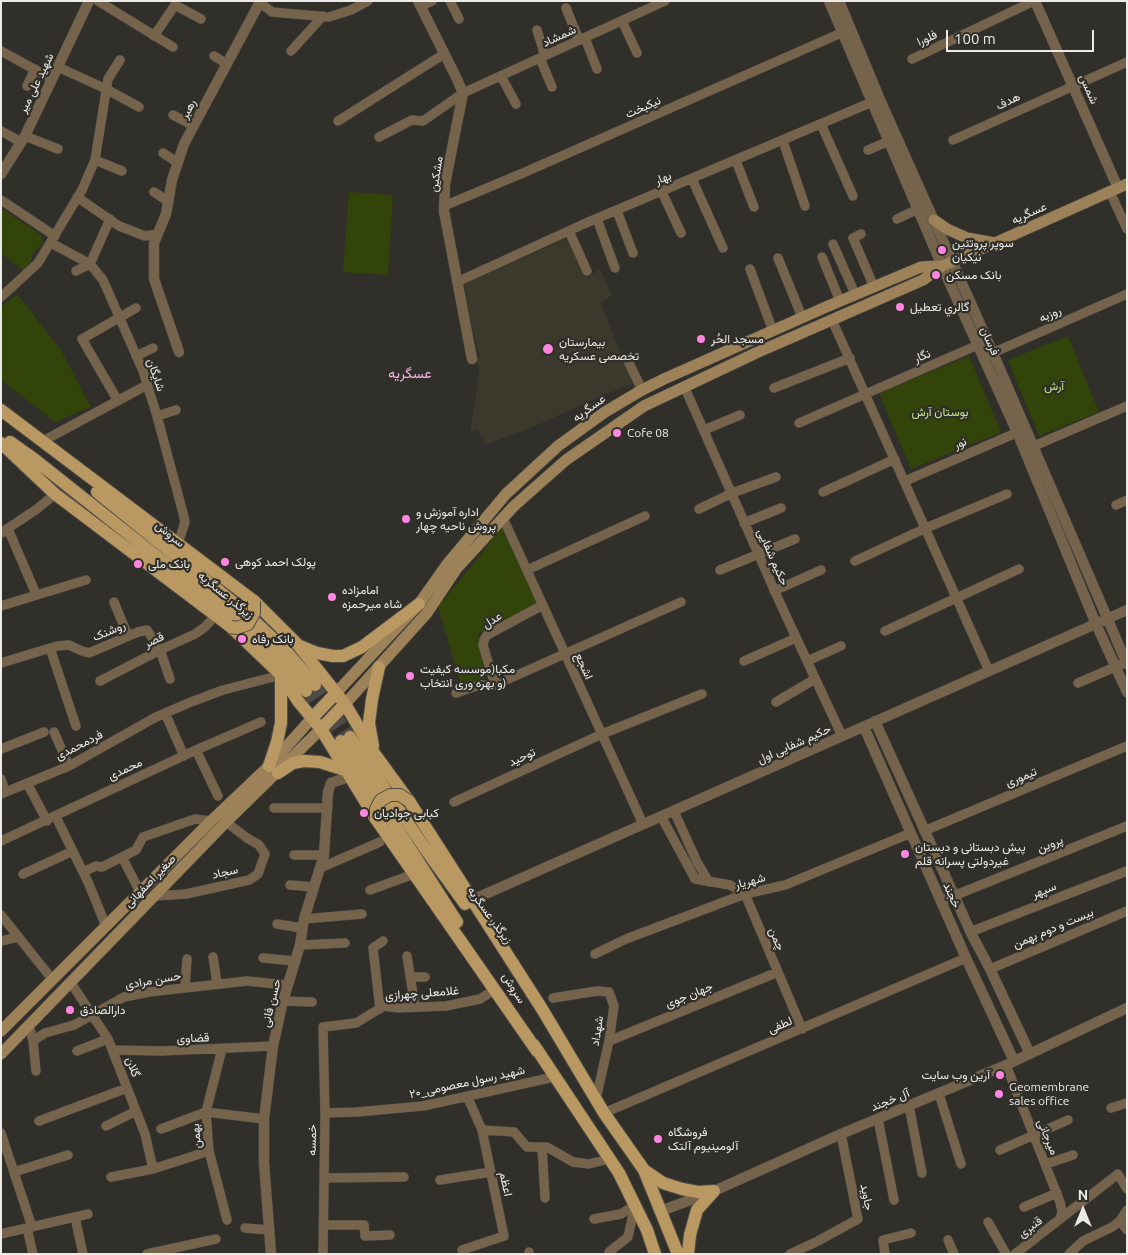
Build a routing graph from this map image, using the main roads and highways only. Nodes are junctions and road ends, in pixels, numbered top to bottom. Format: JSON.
{"nodes":[{"id":1,"x":1118,"y":188,"type":"edge"},
{"id":2,"x":934,"y":220,"type":"road end"},
{"id":3,"x":995,"y":243,"type":"junction"},
{"id":4,"x":947,"y":264,"type":"junction"},
{"id":5,"x":1,"y":410,"type":"edge"},
{"id":6,"x":1,"y":437,"type":"edge"},
{"id":7,"x":1,"y":443,"type":"edge"},
{"id":8,"x":254,"y":601,"type":"junction"},
{"id":9,"x":419,"y":604,"type":"junction"},
{"id":10,"x":230,"y":627,"type":"junction"},
{"id":11,"x":298,"y":645,"type":"junction"},
{"id":12,"x":379,"y":667,"type":"junction"},
{"id":13,"x":281,"y":675,"type":"junction"},
{"id":14,"x":311,"y":688,"type":"joint"},
{"id":15,"x":336,"y":693,"type":"junction"},
{"id":16,"x":345,"y":704,"type":"junction"},
{"id":17,"x":312,"y":717,"type":"junction"},
{"id":18,"x":321,"y":729,"type":"junction"},
{"id":19,"x":345,"y":739,"type":"joint"},
{"id":20,"x":374,"y":753,"type":"junction"},
{"id":21,"x":274,"y":770,"type":"junction"},
{"id":22,"x":349,"y":774,"type":"junction"},
{"id":23,"x":409,"y":801,"type":"junction"},
{"id":24,"x":376,"y":819,"type":"junction"},
{"id":25,"x":52,"y":979,"type":"junction"},
{"id":26,"x":62,"y":992,"type":"junction"},
{"id":27,"x":542,"y":1009,"type":"junction"},
{"id":28,"x":1,"y":1031,"type":"edge"},
{"id":29,"x":537,"y":1051,"type":"junction"},
{"id":30,"x":1,"y":1054,"type":"edge"},
{"id":31,"x":644,"y":1170,"type":"junction"},
{"id":32,"x":661,"y":1211,"type":"junction"},
{"id":33,"x":643,"y":1220,"type":"junction"},
{"id":34,"x":655,"y":1254,"type":"edge"},
{"id":35,"x":678,"y":1254,"type":"edge"},
{"id":36,"x":688,"y":1254,"type":"edge"}],
"edges":[{"from":1,"to":3,"type":"main road","name":"عسگریه"},
{"from":2,"to":3,"type":"main road"},
{"from":3,"to":4,"type":"main road","name":"عسگریه"},
{"from":4,"to":9,"type":"main road","name":"عسگریه"},
{"from":4,"to":12,"type":"main road","name":"عسگریه"},
{"from":5,"to":8,"type":"main road"},
{"from":5,"to":14,"type":"main road","name":"سروش"},
{"from":6,"to":14,"type":"main road","name":"زیرگذر عسگریه"},
{"from":7,"to":10,"type":"main road"},
{"from":8,"to":10,"type":"main road","bridge":true},
{"from":8,"to":11,"type":"main road"},
{"from":9,"to":11,"type":"main road"},
{"from":9,"to":15,"type":"main road","name":"عسگریه"},
{"from":10,"to":13,"type":"main road"},
{"from":11,"to":15,"type":"main road"},
{"from":12,"to":16,"type":"main road","name":"عسگریه"},
{"from":12,"to":20,"type":"main road"},
{"from":13,"to":17,"type":"main road"},
{"from":13,"to":21,"type":"main road"},
{"from":15,"to":16,"type":"main road"},
{"from":15,"to":17,"type":"main road"},
{"from":16,"to":18,"type":"main road"},
{"from":16,"to":20,"type":"main road"},
{"from":17,"to":18,"type":"main road"},
{"from":17,"to":21,"type":"main road","name":"صغیر اصفهانی"},
{"from":18,"to":21,"type":"main road","name":"صغیر اصفهانی"},
{"from":18,"to":22,"type":"main road"},
{"from":19,"to":27,"type":"main road","name":"زیرگذر عسگریه"},
{"from":19,"to":29,"type":"main road","name":"سروش"},
{"from":20,"to":23,"type":"main road"},
{"from":21,"to":22,"type":"main road"},
{"from":21,"to":25,"type":"main road","name":"صغیر اصفهانی"},
{"from":21,"to":26,"type":"main road","name":"صغیر اصفهانی"},
{"from":22,"to":24,"type":"main road"},
{"from":23,"to":24,"type":"main road","bridge":true},
{"from":23,"to":27,"type":"main road"},
{"from":24,"to":29,"type":"main road"},
{"from":25,"to":26,"type":"main road"},
{"from":25,"to":28,"type":"main road","name":"صغیر اصفهانی"},
{"from":26,"to":30,"type":"main road","name":"صغیر اصفهانی"},
{"from":27,"to":31,"type":"main road","name":"سروش"},
{"from":29,"to":33,"type":"main road","name":"سروش"},
{"from":31,"to":32,"type":"main road","name":"سروش"},
{"from":31,"to":36,"type":"main road"},
{"from":32,"to":33,"type":"main road"},
{"from":32,"to":35,"type":"main road","name":"سروش"},
{"from":33,"to":34,"type":"main road","name":"سروش"}]}
